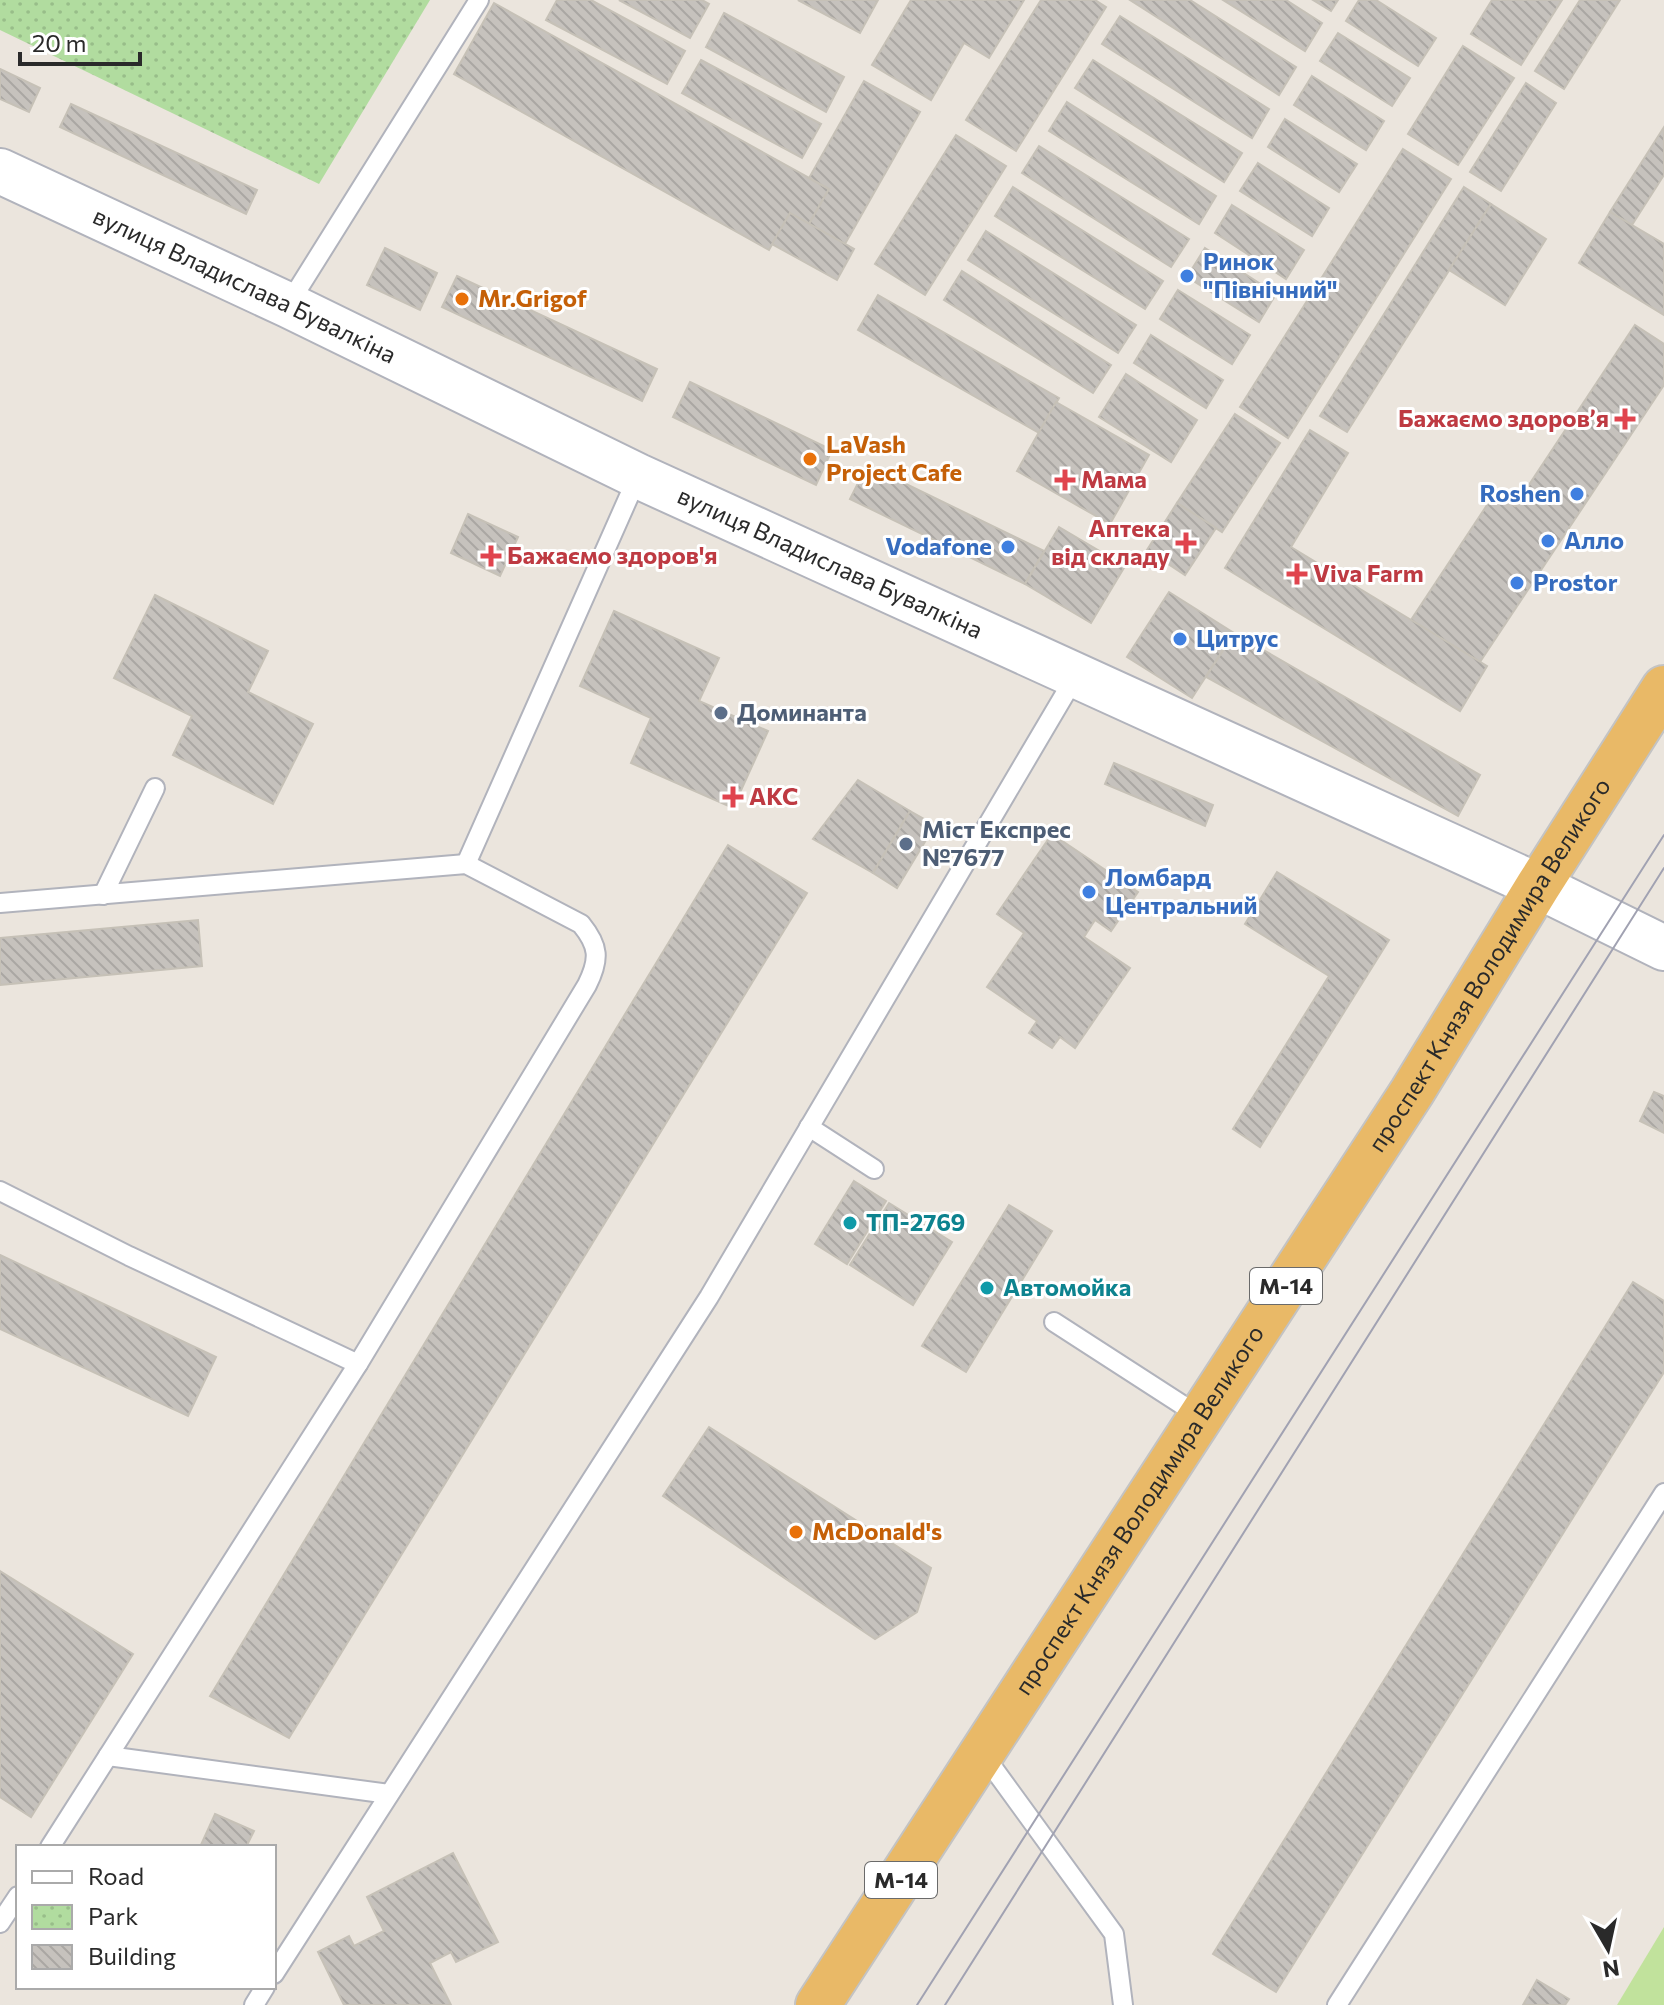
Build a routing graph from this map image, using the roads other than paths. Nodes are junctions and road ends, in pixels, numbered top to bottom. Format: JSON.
{"nodes":[{"id":1,"x":479,"y":0,"type":"edge"},
{"id":2,"x":0,"y":171,"type":"edge"},
{"id":3,"x":288,"y":305,"type":"junction"},
{"id":4,"x":638,"y":476,"type":"junction"},
{"id":5,"x":1075,"y":677,"type":"junction"},
{"id":6,"x":1664,"y":688,"type":"edge"},
{"id":7,"x":155,"y":788,"type":"dead end"},
{"id":8,"x":466,"y":864,"type":"junction"},
{"id":9,"x":1538,"y":886,"type":"junction"},
{"id":10,"x":103,"y":895,"type":"junction"},
{"id":11,"x":0,"y":903,"type":"edge"},
{"id":12,"x":1664,"y":948,"type":"edge"},
{"id":13,"x":809,"y":1127,"type":"junction"},
{"id":14,"x":874,"y":1169,"type":"dead end"},
{"id":15,"x":0,"y":1191,"type":"edge"},
{"id":16,"x":1054,"y":1322,"type":"dead end"},
{"id":17,"x":358,"y":1364,"type":"junction"},
{"id":18,"x":1201,"y":1417,"type":"junction"},
{"id":19,"x":1664,"y":1493,"type":"edge"},
{"id":20,"x":983,"y":1754,"type":"junction"},
{"id":21,"x":108,"y":1756,"type":"junction"},
{"id":22,"x":389,"y":1794,"type":"junction"},
{"id":23,"x":51,"y":1845,"type":"edge"},
{"id":24,"x":16,"y":1899,"type":"edge"},
{"id":25,"x":0,"y":1923,"type":"edge"},
{"id":26,"x":276,"y":1971,"type":"edge"},
{"id":27,"x":818,"y":2005,"type":"edge"},
{"id":28,"x":1123,"y":2005,"type":"edge"},
{"id":29,"x":1337,"y":2005,"type":"edge"}],
"edges":[{"from":1,"to":3,"type":"lane"},
{"from":2,"to":3,"type":"street","name":"вулиця Владислава Бувалкіна"},
{"from":3,"to":4,"type":"street","name":"вулиця Владислава Бувалкіна"},
{"from":4,"to":5,"type":"street","name":"вулиця Владислава Бувалкіна"},
{"from":4,"to":8,"type":"lane"},
{"from":5,"to":9,"type":"street","name":"вулиця Владислава Бувалкіна"},
{"from":5,"to":13,"type":"lane"},
{"from":6,"to":9,"type":"highway","name":"проспект Князя Володимира Великого","number":"М-14"},
{"from":7,"to":10,"type":"lane"},
{"from":8,"to":10,"type":"lane"},
{"from":8,"to":17,"type":"lane"},
{"from":9,"to":12,"type":"street","name":"вулиця Владислава Бувалкіна"},
{"from":9,"to":18,"type":"highway","name":"проспект Князя Володимира Великого","number":"М-14"},
{"from":10,"to":11,"type":"lane"},
{"from":13,"to":14,"type":"lane"},
{"from":13,"to":22,"type":"lane"},
{"from":15,"to":17,"type":"lane"},
{"from":16,"to":18,"type":"lane"},
{"from":17,"to":21,"type":"lane"},
{"from":18,"to":20,"type":"highway","name":"проспект Князя Володимира Великого","number":"М-14"},
{"from":19,"to":29,"type":"lane"},
{"from":20,"to":27,"type":"highway","name":"проспект Князя Володимира Великого","number":"М-14"},
{"from":20,"to":28,"type":"lane"},
{"from":21,"to":22,"type":"lane"},
{"from":21,"to":23,"type":"lane"},
{"from":22,"to":26,"type":"lane"},
{"from":24,"to":25,"type":"lane"}]}
